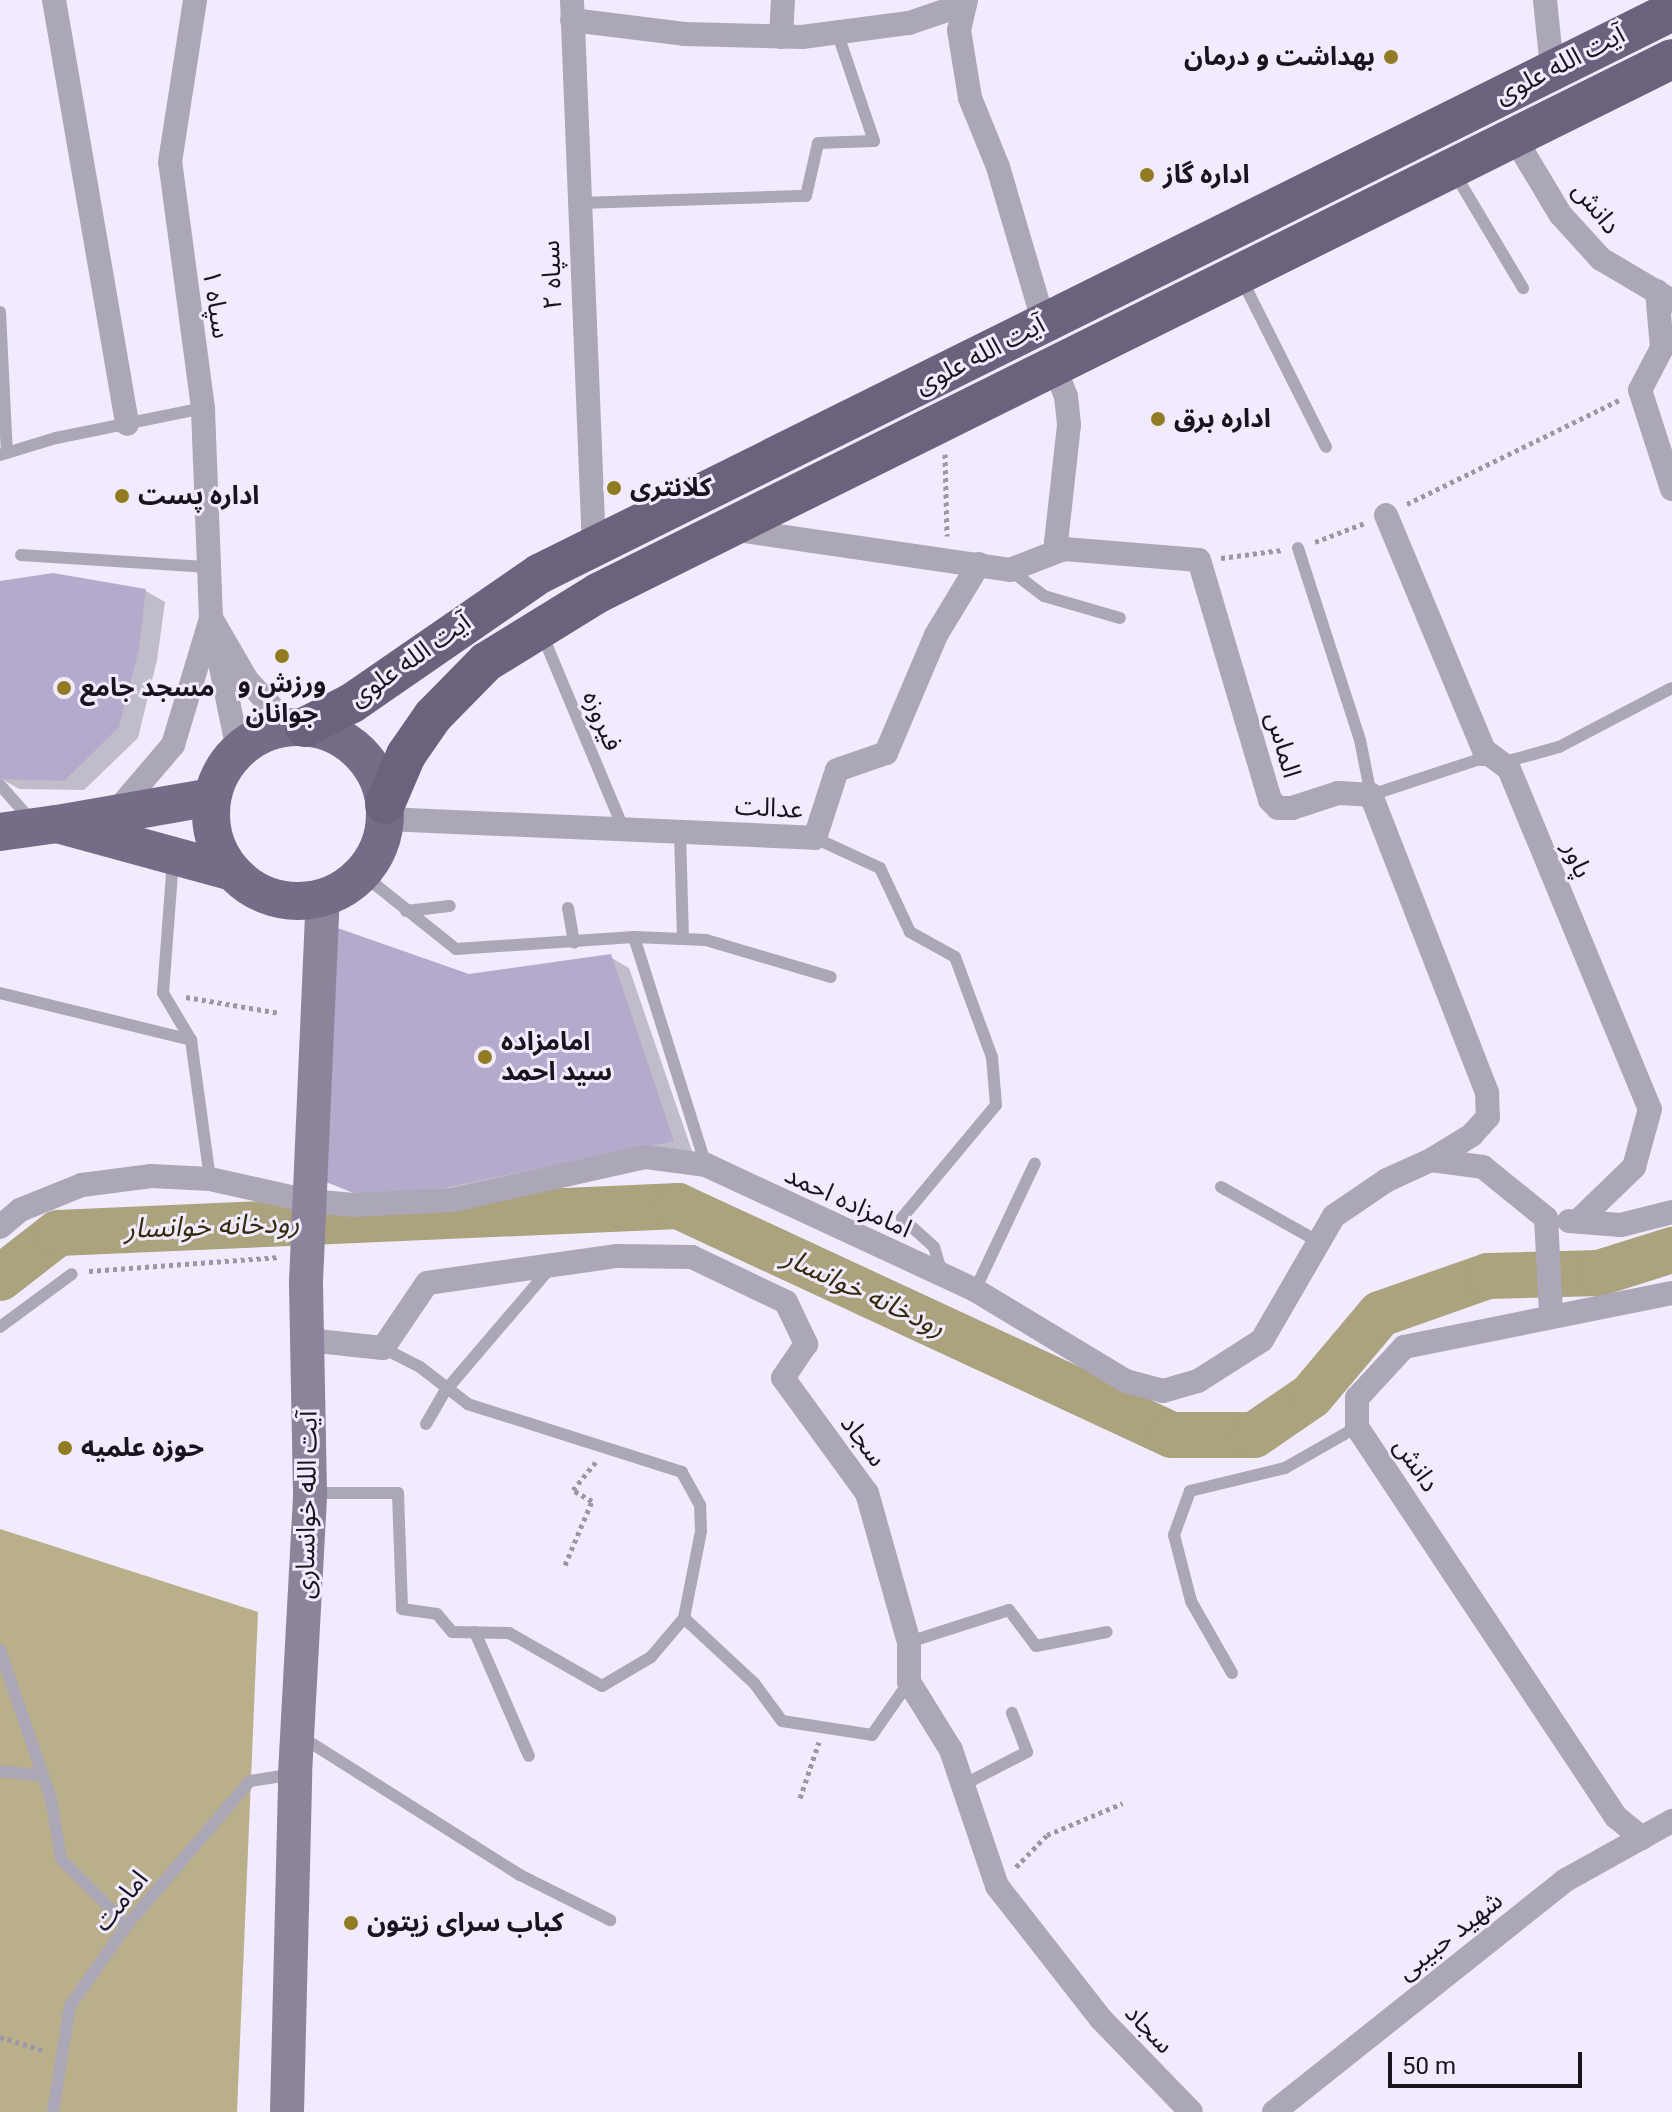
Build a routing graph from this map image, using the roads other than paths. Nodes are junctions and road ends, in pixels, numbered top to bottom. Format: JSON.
{"nodes":[{"id":1,"x":54,"y":0,"type":"edge"},
{"id":2,"x":195,"y":0,"type":"edge"},
{"id":3,"x":783,"y":0,"type":"edge"},
{"id":4,"x":965,"y":2,"type":"edge"},
{"id":5,"x":1543,"y":3,"type":"edge"},
{"id":6,"x":572,"y":10,"type":"edge"},
{"id":7,"x":1672,"y":11,"type":"edge"},
{"id":8,"x":837,"y":32,"type":"junction"},
{"id":9,"x":781,"y":37,"type":"junction"},
{"id":10,"x":1672,"y":59,"type":"edge"},
{"id":11,"x":1552,"y":68,"type":"junction"},
{"id":12,"x":1514,"y":137,"type":"junction"},
{"id":13,"x":1452,"y":169,"type":"junction"},
{"id":14,"x":578,"y":203,"type":"junction"},
{"id":15,"x":1240,"y":276,"type":"junction"},
{"id":16,"x":1523,"y":288,"type":"dead end"},
{"id":17,"x":1664,"y":296,"type":"edge"},
{"id":18,"x":0,"y":312,"type":"edge"},
{"id":19,"x":1044,"y":323,"type":"junction"},
{"id":20,"x":1055,"y":368,"type":"junction"},
{"id":21,"x":203,"y":408,"type":"junction"},
{"id":22,"x":127,"y":424,"type":"junction"},
{"id":23,"x":1326,"y":447,"type":"dead end"},
{"id":24,"x":4,"y":454,"type":"edge"},
{"id":25,"x":1672,"y":489,"type":"edge"},
{"id":26,"x":1386,"y":515,"type":"road end"},
{"id":27,"x":730,"y":529,"type":"junction"},
{"id":28,"x":594,"y":548,"type":"junction"},
{"id":29,"x":1298,"y":548,"type":"road end"},
{"id":30,"x":1064,"y":549,"type":"junction"},
{"id":31,"x":21,"y":555,"type":"dead end"},
{"id":32,"x":979,"y":564,"type":"junction"},
{"id":33,"x":209,"y":567,"type":"junction"},
{"id":34,"x":1010,"y":570,"type":"junction"},
{"id":35,"x":211,"y":618,"type":"junction"},
{"id":36,"x":1120,"y":618,"type":"dead end"},
{"id":37,"x":540,"y":629,"type":"junction"},
{"id":38,"x":1672,"y":688,"type":"edge"},
{"id":39,"x":297,"y":727,"type":"junction"},
{"id":40,"x":238,"y":750,"type":"junction"},
{"id":41,"x":1497,"y":760,"type":"junction"},
{"id":42,"x":0,"y":785,"type":"edge"},
{"id":43,"x":1371,"y":795,"type":"junction"},
{"id":44,"x":212,"y":797,"type":"junction"},
{"id":45,"x":385,"y":812,"type":"junction"},
{"id":46,"x":114,"y":814,"type":"junction"},
{"id":47,"x":31,"y":828,"type":"edge"},
{"id":48,"x":624,"y":830,"type":"junction"},
{"id":49,"x":680,"y":832,"type":"junction"},
{"id":50,"x":815,"y":838,"type":"junction"},
{"id":51,"x":174,"y":856,"type":"junction"},
{"id":52,"x":232,"y":872,"type":"junction"},
{"id":53,"x":362,"y":874,"type":"junction"},
{"id":54,"x":323,"y":898,"type":"junction"},
{"id":55,"x":450,"y":906,"type":"dead end"},
{"id":56,"x":568,"y":908,"type":"dead end"},
{"id":57,"x":406,"y":911,"type":"junction"},
{"id":58,"x":634,"y":937,"type":"junction"},
{"id":59,"x":683,"y":938,"type":"junction"},
{"id":60,"x":574,"y":942,"type":"junction"},
{"id":61,"x":831,"y":977,"type":"dead end"},
{"id":62,"x":0,"y":993,"type":"edge"},
{"id":63,"x":191,"y":1040,"type":"junction"},
{"id":64,"x":1431,"y":1160,"type":"junction"},
{"id":65,"x":1035,"y":1163,"type":"dead end"},
{"id":66,"x":706,"y":1165,"type":"junction"},
{"id":67,"x":210,"y":1179,"type":"junction"},
{"id":68,"x":1221,"y":1187,"type":"dead end"},
{"id":69,"x":309,"y":1201,"type":"junction"},
{"id":70,"x":1672,"y":1212,"type":"edge"},
{"id":71,"x":1546,"y":1218,"type":"junction"},
{"id":72,"x":1578,"y":1221,"type":"junction"},
{"id":73,"x":0,"y":1227,"type":"edge"},
{"id":74,"x":1319,"y":1242,"type":"junction"},
{"id":75,"x":552,"y":1265,"type":"junction"},
{"id":76,"x":72,"y":1274,"type":"road end"},
{"id":77,"x":942,"y":1276,"type":"junction"},
{"id":78,"x":975,"y":1290,"type":"junction"},
{"id":79,"x":1672,"y":1293,"type":"edge"},
{"id":80,"x":1551,"y":1314,"type":"junction"},
{"id":81,"x":0,"y":1327,"type":"edge"},
{"id":82,"x":308,"y":1340,"type":"junction"},
{"id":83,"x":383,"y":1348,"type":"junction"},
{"id":84,"x":446,"y":1390,"type":"junction"},
{"id":85,"x":426,"y":1424,"type":"dead end"},
{"id":86,"x":1357,"y":1427,"type":"junction"},
{"id":87,"x":310,"y":1493,"type":"junction"},
{"id":88,"x":684,"y":1618,"type":"junction"},
{"id":89,"x":475,"y":1632,"type":"junction"},
{"id":90,"x":1107,"y":1632,"type":"dead end"},
{"id":91,"x":909,"y":1642,"type":"junction"},
{"id":92,"x":0,"y":1650,"type":"edge"},
{"id":93,"x":1232,"y":1673,"type":"dead end"},
{"id":94,"x":909,"y":1682,"type":"junction"},
{"id":95,"x":1012,"y":1713,"type":"dead end"},
{"id":96,"x":299,"y":1735,"type":"junction"},
{"id":97,"x":529,"y":1756,"type":"dead end"},
{"id":98,"x":0,"y":1771,"type":"edge"},
{"id":99,"x":295,"y":1774,"type":"junction"},
{"id":100,"x":44,"y":1776,"type":"junction"},
{"id":101,"x":963,"y":1785,"type":"junction"},
{"id":102,"x":1672,"y":1821,"type":"edge"},
{"id":103,"x":1642,"y":1838,"type":"junction"},
{"id":104,"x":610,"y":1920,"type":"dead end"},
{"id":105,"x":127,"y":1925,"type":"junction"},
{"id":106,"x":53,"y":2112,"type":"edge"},
{"id":107,"x":287,"y":2112,"type":"edge"},
{"id":108,"x":1191,"y":2112,"type":"edge"},
{"id":109,"x":1274,"y":2112,"type":"edge"}],
"edges":[{"from":1,"to":22,"type":"street"},
{"from":2,"to":21,"type":"street","name":"سپاه ۱"},
{"from":3,"to":9,"type":"street"},
{"from":4,"to":8,"type":"street"},
{"from":4,"to":19,"type":"street"},
{"from":5,"to":11,"type":"street"},
{"from":6,"to":9,"type":"street"},
{"from":6,"to":14,"type":"street","name":"سپاه ۲"},
{"from":7,"to":11,"type":"highway","name":"آیت الله علوی"},
{"from":8,"to":9,"type":"street"},
{"from":8,"to":14,"type":"lane"},
{"from":10,"to":12,"type":"highway","name":"آیت الله علوی"},
{"from":11,"to":19,"type":"highway","name":"آیت الله علوی"},
{"from":12,"to":13,"type":"highway","name":"آیت الله علوی"},
{"from":12,"to":17,"type":"street","name":"دانش"},
{"from":13,"to":15,"type":"highway","name":"آیت الله علوی"},
{"from":13,"to":16,"type":"lane"},
{"from":14,"to":28,"type":"street","name":"سپاه ۲"},
{"from":15,"to":20,"type":"highway","name":"آیت الله علوی"},
{"from":15,"to":23,"type":"lane"},
{"from":17,"to":25,"type":"street","name":"دانش"},
{"from":18,"to":24,"type":"lane"},
{"from":19,"to":28,"type":"highway","name":"آیت الله علوی"},
{"from":20,"to":27,"type":"highway","name":"آیت الله علوی"},
{"from":20,"to":30,"type":"street"},
{"from":21,"to":22,"type":"lane"},
{"from":21,"to":33,"type":"street","name":"سپاه ۱"},
{"from":22,"to":24,"type":"lane"},
{"from":26,"to":41,"type":"street","name":"پاور"},
{"from":27,"to":32,"type":"street"},
{"from":27,"to":37,"type":"highway","name":"آیت الله علوی"},
{"from":28,"to":39,"type":"highway","name":"آیت الله علوی"},
{"from":29,"to":43,"type":"lane"},
{"from":30,"to":34,"type":"street"},
{"from":30,"to":43,"type":"street","name":"الماس"},
{"from":31,"to":33,"type":"lane"},
{"from":32,"to":34,"type":"street"},
{"from":32,"to":50,"type":"street","name":"عدالت"},
{"from":33,"to":35,"type":"street","name":"سپاه ۱"},
{"from":34,"to":36,"type":"lane"},
{"from":35,"to":39,"type":"street"},
{"from":35,"to":40,"type":"street"},
{"from":35,"to":46,"type":"street"},
{"from":37,"to":45,"type":"highway","name":"آیت الله علوی"},
{"from":37,"to":48,"type":"lane","name":"فیروزه"},
{"from":38,"to":41,"type":"lane"},
{"from":39,"to":40,"type":"main road"},
{"from":39,"to":45,"type":"main road"},
{"from":40,"to":44,"type":"main road"},
{"from":41,"to":43,"type":"lane"},
{"from":41,"to":72,"type":"street","name":"پاور"},
{"from":42,"to":47,"type":"lane"},
{"from":43,"to":64,"type":"street"},
{"from":44,"to":46,"type":"main road"},
{"from":44,"to":52,"type":"main road"},
{"from":45,"to":48,"type":"street","name":"عدالت"},
{"from":45,"to":53,"type":"main road"},
{"from":46,"to":47,"type":"main road"},
{"from":47,"to":51,"type":"main road"},
{"from":48,"to":49,"type":"street","name":"عدالت"},
{"from":49,"to":50,"type":"street","name":"عدالت"},
{"from":49,"to":59,"type":"lane"},
{"from":50,"to":77,"type":"lane"},
{"from":51,"to":52,"type":"main road"},
{"from":51,"to":63,"type":"lane"},
{"from":52,"to":54,"type":"main road"},
{"from":53,"to":54,"type":"main road"},
{"from":53,"to":57,"type":"lane"},
{"from":54,"to":69,"type":"main road","name":"آیت الله خوانساری"},
{"from":55,"to":57,"type":"lane"},
{"from":56,"to":60,"type":"lane"},
{"from":57,"to":60,"type":"lane"},
{"from":58,"to":59,"type":"lane"},
{"from":58,"to":60,"type":"lane"},
{"from":58,"to":66,"type":"lane"},
{"from":59,"to":61,"type":"lane"},
{"from":62,"to":63,"type":"lane"},
{"from":63,"to":67,"type":"lane"},
{"from":64,"to":71,"type":"street"},
{"from":64,"to":74,"type":"street","name":"امامزاده احمد"},
{"from":65,"to":78,"type":"lane"},
{"from":66,"to":69,"type":"street","name":"امامزاده احمد"},
{"from":66,"to":77,"type":"street","name":"امامزاده احمد"},
{"from":67,"to":69,"type":"street","name":"امامزاده احمد"},
{"from":67,"to":73,"type":"street","name":"امامزاده احمد"},
{"from":68,"to":74,"type":"lane"},
{"from":69,"to":82,"type":"main road","name":"آیت الله خوانساری"},
{"from":70,"to":72,"type":"street"},
{"from":71,"to":72,"type":"street"},
{"from":71,"to":80,"type":"street"},
{"from":74,"to":78,"type":"street","name":"امامزاده احمد"},
{"from":75,"to":83,"type":"street","name":"سجاد"},
{"from":75,"to":84,"type":"lane"},
{"from":75,"to":91,"type":"street","name":"سجاد"},
{"from":76,"to":81,"type":"lane"},
{"from":77,"to":78,"type":"street","name":"امامزاده احمد"},
{"from":79,"to":80,"type":"street","name":"دانش"},
{"from":80,"to":86,"type":"street","name":"دانش"},
{"from":82,"to":83,"type":"street"},
{"from":82,"to":87,"type":"main road","name":"آیت الله خوانساری"},
{"from":83,"to":84,"type":"lane"},
{"from":84,"to":85,"type":"lane"},
{"from":84,"to":88,"type":"lane"},
{"from":86,"to":93,"type":"lane"},
{"from":86,"to":103,"type":"street","name":"دانش"},
{"from":87,"to":89,"type":"lane"},
{"from":87,"to":96,"type":"main road","name":"آیت الله خوانساری"},
{"from":88,"to":89,"type":"lane"},
{"from":88,"to":94,"type":"lane"},
{"from":89,"to":97,"type":"lane"},
{"from":90,"to":91,"type":"lane"},
{"from":91,"to":94,"type":"street","name":"سجاد"},
{"from":92,"to":100,"type":"lane"},
{"from":94,"to":101,"type":"street","name":"سجاد"},
{"from":95,"to":101,"type":"lane"},
{"from":96,"to":99,"type":"main road","name":"آیت الله خوانساری"},
{"from":96,"to":104,"type":"lane"},
{"from":98,"to":100,"type":"lane"},
{"from":99,"to":105,"type":"lane","name":"امامت"},
{"from":99,"to":107,"type":"main road","name":"آیت الله خوانساری"},
{"from":100,"to":105,"type":"lane"},
{"from":101,"to":108,"type":"street","name":"سجاد"},
{"from":102,"to":103,"type":"street","name":"شهید حبیبی"},
{"from":103,"to":109,"type":"street","name":"شهید حبیبی"},
{"from":105,"to":106,"type":"lane","name":"امامت"}]}
